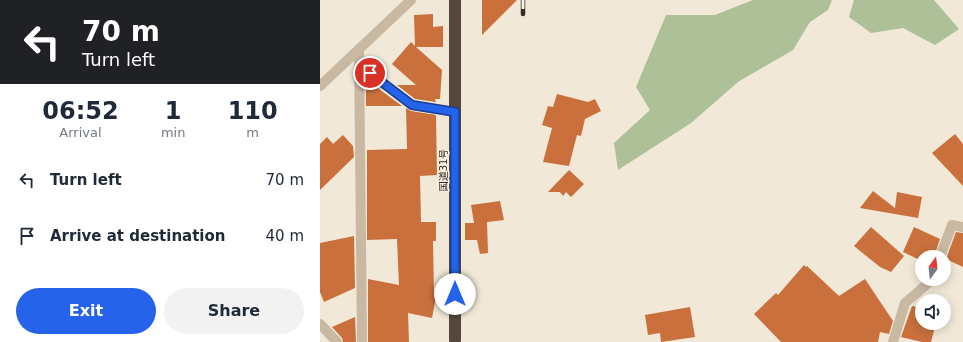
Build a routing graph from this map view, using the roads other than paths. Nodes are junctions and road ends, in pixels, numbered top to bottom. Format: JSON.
{"nodes":[{"id":1,"x":411,"y":0,"type":"edge"},
{"id":2,"x":455,"y":0,"type":"edge"},
{"id":3,"x":359,"y":49,"type":"junction"},
{"id":4,"x":359,"y":65,"type":"junction"},
{"id":5,"x":320,"y":86,"type":"edge"},
{"id":6,"x":455,"y":112,"type":"junction"},
{"id":7,"x":963,"y":227,"type":"edge"},
{"id":8,"x":943,"y":250,"type":"edge"},
{"id":9,"x":925,"y":286,"type":"edge"},
{"id":10,"x":320,"y":324,"type":"edge"},
{"id":11,"x":455,"y":340,"type":"dead end"},
{"id":12,"x":337,"y":342,"type":"edge"},
{"id":13,"x":362,"y":342,"type":"edge"},
{"id":14,"x":893,"y":342,"type":"edge"}],
"edges":[{"from":1,"to":3,"type":"street"},
{"from":2,"to":6,"type":"highway","name":"国道31号"},
{"from":3,"to":4,"type":"street"},
{"from":3,"to":5,"type":"street"},
{"from":4,"to":6,"type":"street"},
{"from":4,"to":13,"type":"street"},
{"from":6,"to":11,"type":"highway","name":"国道31号"},
{"from":7,"to":8,"type":"street"},
{"from":9,"to":14,"type":"street"},
{"from":10,"to":12,"type":"street"}]}
